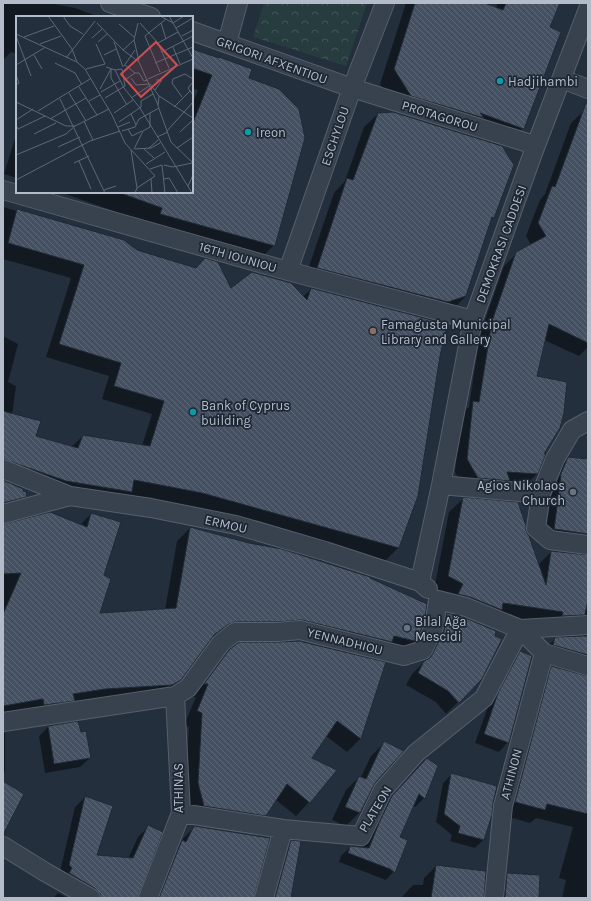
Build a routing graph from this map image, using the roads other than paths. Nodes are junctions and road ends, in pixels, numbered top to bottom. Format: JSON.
{"nodes":[{"id":1,"x":110,"y":3,"type":"edge"},
{"id":2,"x":238,"y":3,"type":"edge"},
{"id":3,"x":385,"y":3,"type":"edge"},
{"id":4,"x":588,"y":8,"type":"edge"},
{"id":5,"x":148,"y":16,"type":"edge"},
{"id":6,"x":193,"y":31,"type":"edge"},
{"id":7,"x":227,"y":43,"type":"junction"},
{"id":8,"x":562,"y":79,"type":"junction"},
{"id":9,"x":352,"y":88,"type":"junction"},
{"id":10,"x":588,"y":89,"type":"edge"},
{"id":11,"x":528,"y":143,"type":"dead end"},
{"id":12,"x":3,"y":190,"type":"edge"},
{"id":13,"x":288,"y":271,"type":"junction"},
{"id":14,"x":473,"y":320,"type":"junction"},
{"id":15,"x":588,"y":421,"type":"edge"},
{"id":16,"x":3,"y":468,"type":"edge"},
{"id":17,"x":441,"y":485,"type":"junction"},
{"id":18,"x":541,"y":494,"type":"junction"},
{"id":19,"x":70,"y":496,"type":"junction"},
{"id":20,"x":3,"y":514,"type":"edge"},
{"id":21,"x":588,"y":545,"type":"edge"},
{"id":22,"x":420,"y":582,"type":"junction"},
{"id":23,"x":438,"y":600,"type":"junction"},
{"id":24,"x":588,"y":625,"type":"edge"},
{"id":25,"x":520,"y":629,"type":"junction"},
{"id":26,"x":544,"y":653,"type":"junction"},
{"id":27,"x":588,"y":666,"type":"edge"},
{"id":28,"x":175,"y":696,"type":"junction"},
{"id":29,"x":3,"y":722,"type":"edge"},
{"id":30,"x":181,"y":813,"type":"junction"},
{"id":31,"x":282,"y":829,"type":"junction"},
{"id":32,"x":3,"y":846,"type":"edge"},
{"id":33,"x":91,"y":898,"type":"edge"},
{"id":34,"x":148,"y":898,"type":"edge"},
{"id":35,"x":264,"y":898,"type":"edge"},
{"id":36,"x":494,"y":898,"type":"edge"}],
"edges":[{"from":1,"to":5,"type":"street"},
{"from":2,"to":7,"type":"street"},
{"from":3,"to":9,"type":"street","name":"ESCHYLOU"},
{"from":4,"to":8,"type":"street","name":"DEMOKRASI CADDESI"},
{"from":6,"to":7,"type":"street","name":"GRIGORI AFXENTIOU"},
{"from":7,"to":9,"type":"street","name":"GRIGORI AFXENTIOU"},
{"from":8,"to":10,"type":"street"},
{"from":8,"to":14,"type":"street","name":"DEMOKRASI CADDESI"},
{"from":9,"to":11,"type":"street","name":"PROTAGOROU"},
{"from":9,"to":13,"type":"street","name":"ESCHYLOU"},
{"from":12,"to":13,"type":"street","name":"16TH IOUNIOU"},
{"from":13,"to":14,"type":"street","name":"16TH IOUNIOU"},
{"from":14,"to":17,"type":"street","name":"DEMOKRASI CADDESI"},
{"from":15,"to":18,"type":"street"},
{"from":16,"to":19,"type":"street"},
{"from":17,"to":18,"type":"street"},
{"from":17,"to":22,"type":"street","name":"DEMOKRASI CADDESI"},
{"from":18,"to":21,"type":"street"},
{"from":19,"to":20,"type":"street","name":"ERMOU"},
{"from":19,"to":22,"type":"street","name":"ERMOU"},
{"from":22,"to":23,"type":"street","name":"ERMOU"},
{"from":23,"to":25,"type":"street"},
{"from":23,"to":28,"type":"street","name":"YENNADHIOU"},
{"from":24,"to":25,"type":"street"},
{"from":25,"to":26,"type":"street"},
{"from":25,"to":31,"type":"street","name":"PLATEON"},
{"from":26,"to":27,"type":"street"},
{"from":26,"to":36,"type":"street","name":"ATHINON"},
{"from":28,"to":29,"type":"street","name":"YENNADHIOU"},
{"from":28,"to":30,"type":"street","name":"ATHINAS"},
{"from":30,"to":31,"type":"street","name":"PLATEON"},
{"from":30,"to":34,"type":"street","name":"ATHINAS"},
{"from":31,"to":35,"type":"street"},
{"from":32,"to":33,"type":"street"}]}
